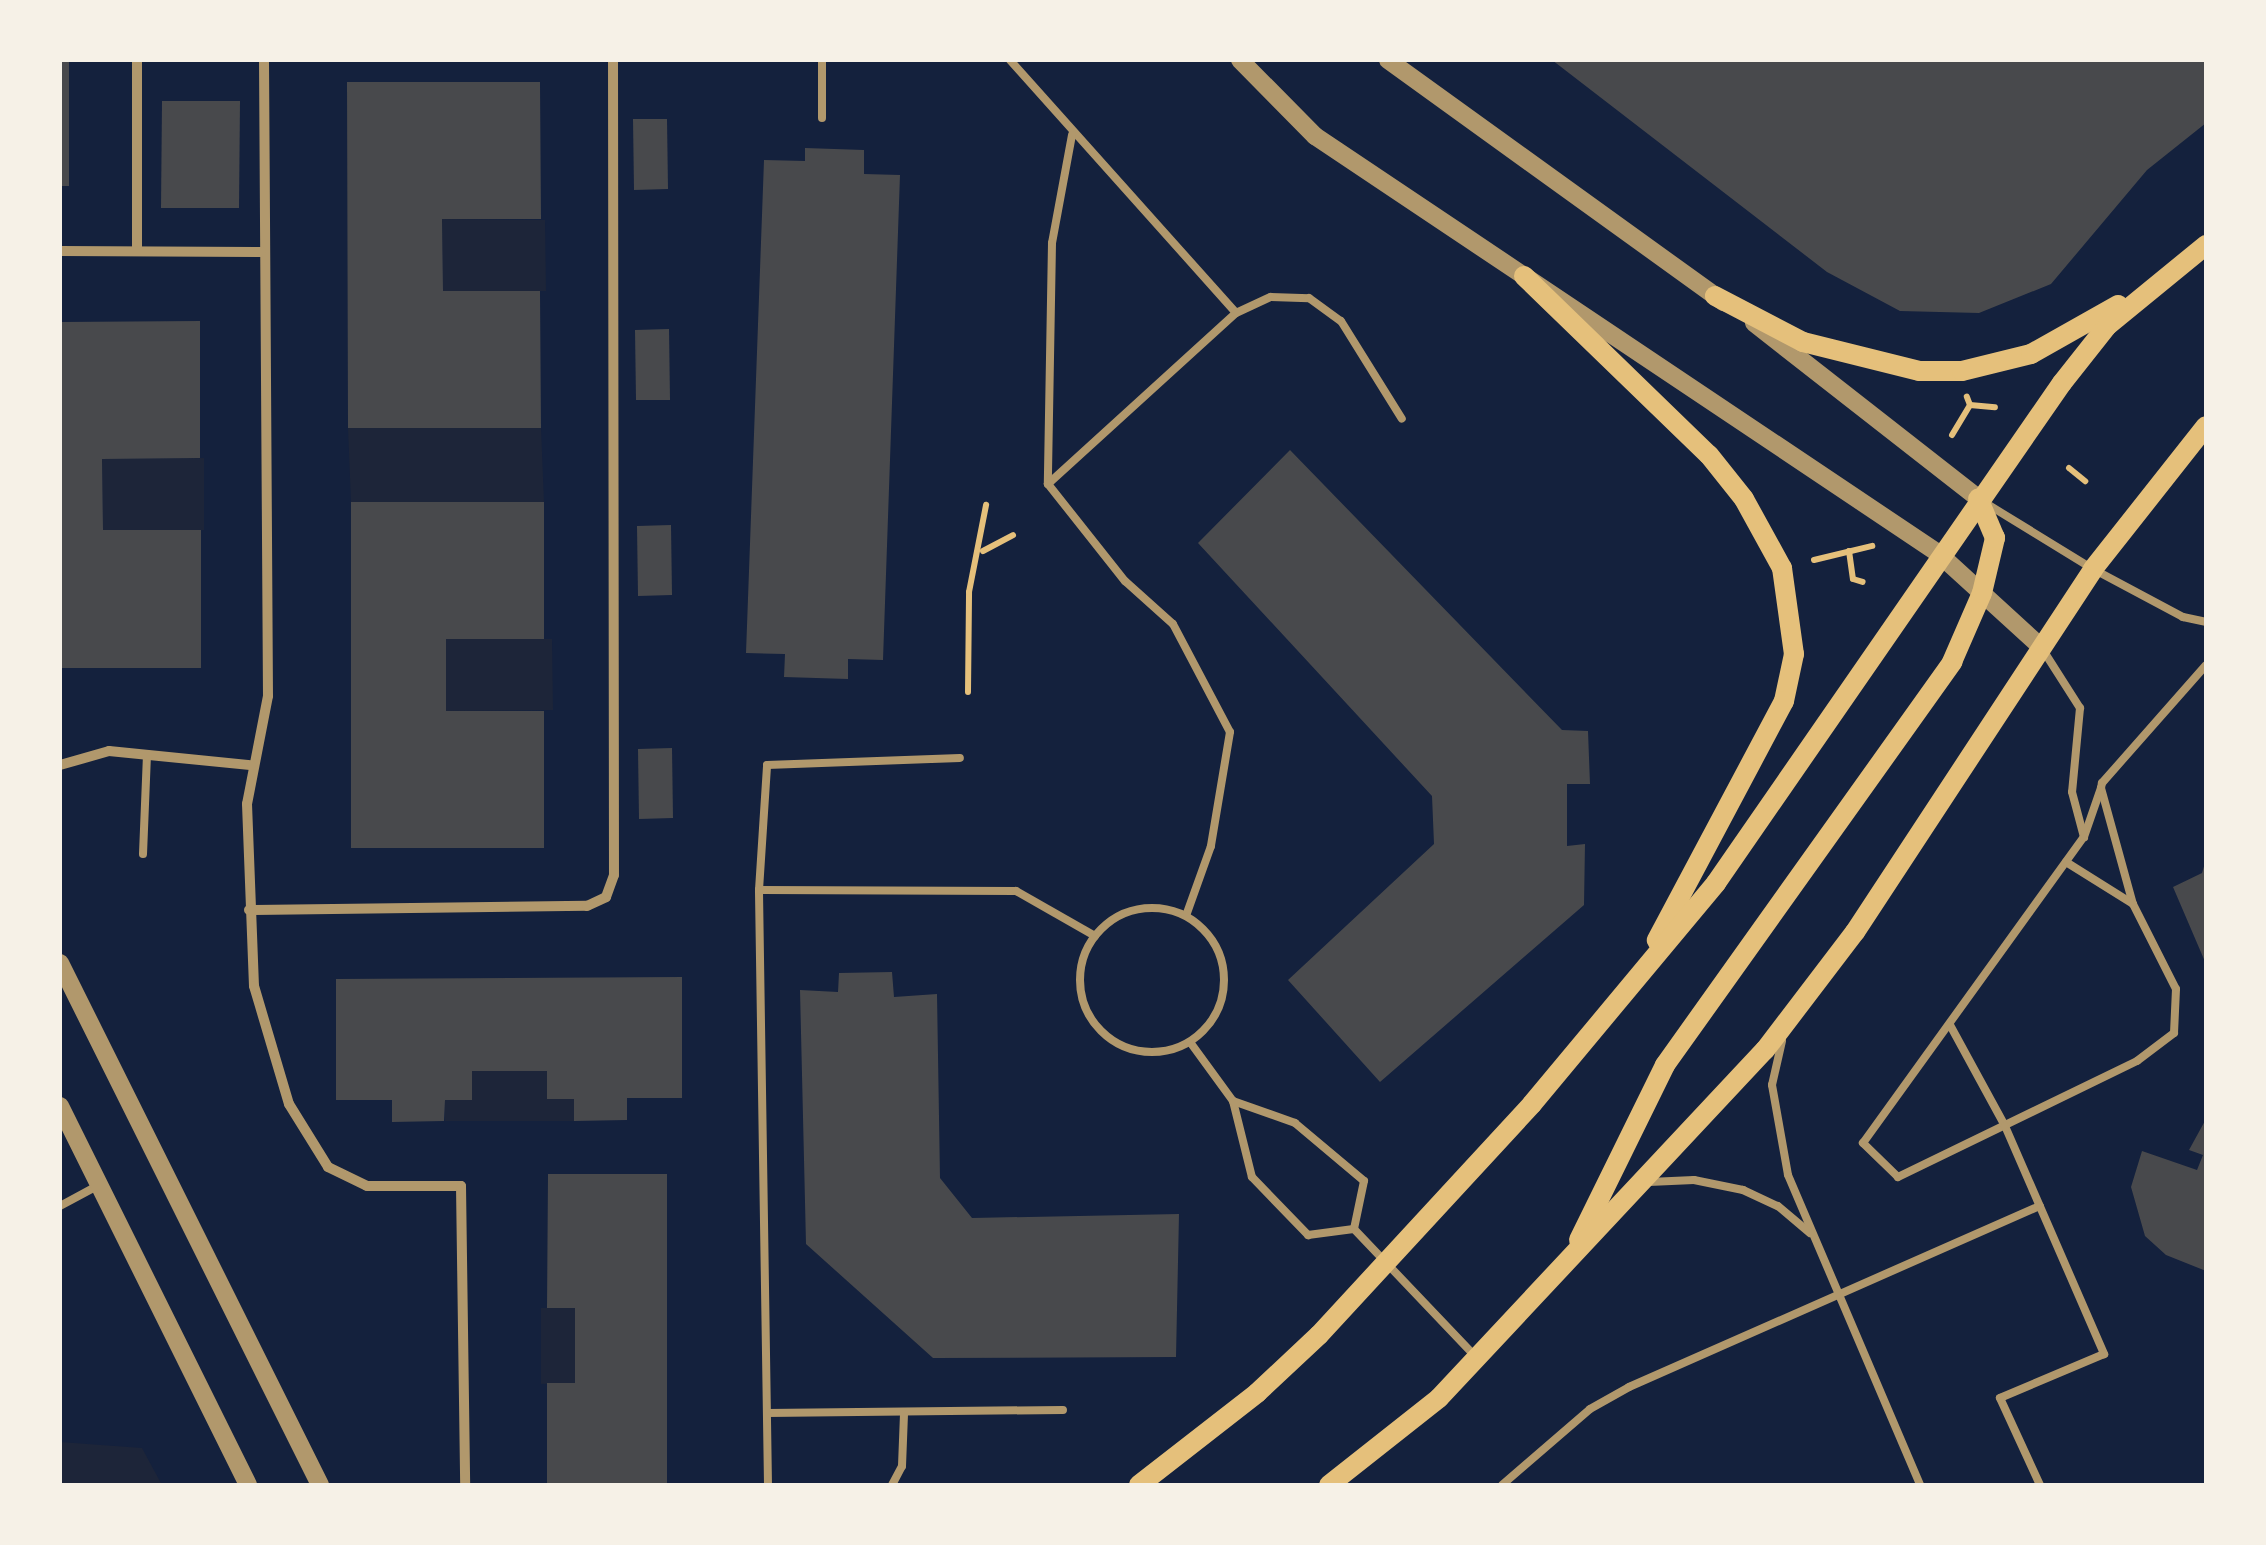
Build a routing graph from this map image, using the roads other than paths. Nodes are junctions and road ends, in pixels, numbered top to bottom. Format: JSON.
{"nodes":[{"id":1,"x":137,"y":60,"type":"edge"},
{"id":2,"x":264,"y":60,"type":"edge"},
{"id":3,"x":613,"y":60,"type":"edge"},
{"id":4,"x":822,"y":60,"type":"edge"},
{"id":5,"x":1010,"y":60,"type":"edge"},
{"id":6,"x":1240,"y":60,"type":"edge"},
{"id":7,"x":1388,"y":60,"type":"edge"},
{"id":8,"x":822,"y":118,"type":"dead end"},
{"id":9,"x":1072,"y":135,"type":"junction"},
{"id":10,"x":2206,"y":245,"type":"edge"},
{"id":11,"x":60,"y":251,"type":"edge"},
{"id":12,"x":137,"y":251,"type":"junction"},
{"id":13,"x":261,"y":252,"type":"junction"},
{"id":14,"x":1524,"y":276,"type":"junction"},
{"id":15,"x":2154,"y":283,"type":"junction"},
{"id":16,"x":1715,"y":296,"type":"junction"},
{"id":17,"x":1236,"y":313,"type":"junction"},
{"id":18,"x":1402,"y":420,"type":"dead end"},
{"id":19,"x":2206,"y":426,"type":"edge"},
{"id":20,"x":1048,"y":484,"type":"junction"},
{"id":21,"x":1978,"y":498,"type":"junction"},
{"id":22,"x":1938,"y":553,"type":"junction"},
{"id":23,"x":2093,"y":569,"type":"junction"},
{"id":24,"x":1982,"y":593,"type":"junction"},
{"id":25,"x":2206,"y":622,"type":"edge"},
{"id":26,"x":2040,"y":647,"type":"junction"},
{"id":27,"x":2206,"y":665,"type":"edge"},
{"id":28,"x":147,"y":754,"type":"junction"},
{"id":29,"x":960,"y":758,"type":"dead end"},
{"id":30,"x":250,"y":764,"type":"junction"},
{"id":31,"x":60,"y":765,"type":"edge"},
{"id":32,"x":2100,"y":788,"type":"junction"},
{"id":33,"x":2084,"y":837,"type":"junction"},
{"id":34,"x":143,"y":854,"type":"dead end"},
{"id":35,"x":2066,"y":862,"type":"junction"},
{"id":36,"x":759,"y":890,"type":"junction"},
{"id":37,"x":2134,"y":904,"type":"junction"},
{"id":38,"x":249,"y":910,"type":"junction"},
{"id":39,"x":1186,"y":916,"type":"junction"},
{"id":40,"x":1095,"y":936,"type":"junction"},
{"id":41,"x":60,"y":964,"type":"edge"},
{"id":42,"x":1626,"y":994,"type":"junction"},
{"id":43,"x":1808,"y":994,"type":"junction"},
{"id":44,"x":1950,"y":1025,"type":"junction"},
{"id":45,"x":1190,"y":1042,"type":"junction"},
{"id":46,"x":1233,"y":1101,"type":"junction"},
{"id":47,"x":60,"y":1106,"type":"edge"},
{"id":48,"x":2005,"y":1126,"type":"junction"},
{"id":49,"x":1644,"y":1183,"type":"junction"},
{"id":50,"x":99,"y":1186,"type":"junction"},
{"id":51,"x":60,"y":1206,"type":"edge"},
{"id":52,"x":2040,"y":1206,"type":"junction"},
{"id":53,"x":1354,"y":1230,"type":"junction"},
{"id":54,"x":1814,"y":1236,"type":"junction"},
{"id":55,"x":1570,"y":1260,"type":"junction"},
{"id":56,"x":1386,"y":1264,"type":"junction"},
{"id":57,"x":1835,"y":1295,"type":"junction"},
{"id":58,"x":1477,"y":1358,"type":"junction"},
{"id":59,"x":1064,"y":1410,"type":"dead end"},
{"id":60,"x":766,"y":1413,"type":"junction"},
{"id":61,"x":904,"y":1414,"type":"junction"},
{"id":62,"x":248,"y":1485,"type":"edge"},
{"id":63,"x":320,"y":1485,"type":"edge"},
{"id":64,"x":465,"y":1485,"type":"edge"},
{"id":65,"x":768,"y":1485,"type":"edge"},
{"id":66,"x":892,"y":1485,"type":"edge"},
{"id":67,"x":1139,"y":1485,"type":"edge"},
{"id":68,"x":1329,"y":1485,"type":"edge"},
{"id":69,"x":1502,"y":1485,"type":"edge"},
{"id":70,"x":1920,"y":1485,"type":"edge"},
{"id":71,"x":2040,"y":1485,"type":"edge"}],
"edges":[{"from":1,"to":12,"type":"street"},
{"from":2,"to":13,"type":"street"},
{"from":3,"to":38,"type":"street"},
{"from":4,"to":8,"type":"lane"},
{"from":5,"to":9,"type":"lane"},
{"from":6,"to":14,"type":"street"},
{"from":7,"to":16,"type":"street"},
{"from":9,"to":17,"type":"lane"},
{"from":9,"to":20,"type":"lane"},
{"from":10,"to":15,"type":"main road"},
{"from":11,"to":12,"type":"street"},
{"from":12,"to":13,"type":"street"},
{"from":13,"to":30,"type":"street"},
{"from":14,"to":22,"type":"street"},
{"from":14,"to":42,"type":"main road"},
{"from":15,"to":16,"type":"main road"},
{"from":15,"to":21,"type":"main road"},
{"from":16,"to":21,"type":"street"},
{"from":17,"to":18,"type":"lane"},
{"from":17,"to":20,"type":"lane"},
{"from":19,"to":23,"type":"main road"},
{"from":20,"to":39,"type":"lane"},
{"from":21,"to":22,"type":"main road"},
{"from":21,"to":23,"type":"lane"},
{"from":21,"to":24,"type":"main road"},
{"from":22,"to":24,"type":"street"},
{"from":22,"to":42,"type":"main road"},
{"from":23,"to":25,"type":"lane"},
{"from":23,"to":26,"type":"main road"},
{"from":24,"to":26,"type":"street"},
{"from":24,"to":55,"type":"main road"},
{"from":26,"to":33,"type":"lane"},
{"from":26,"to":43,"type":"main road"},
{"from":27,"to":32,"type":"lane"},
{"from":28,"to":30,"type":"street"},
{"from":28,"to":31,"type":"street"},
{"from":28,"to":34,"type":"lane"},
{"from":29,"to":36,"type":"lane"},
{"from":30,"to":38,"type":"street"},
{"from":32,"to":33,"type":"lane"},
{"from":32,"to":37,"type":"lane"},
{"from":33,"to":35,"type":"lane"},
{"from":35,"to":37,"type":"lane"},
{"from":35,"to":44,"type":"lane"},
{"from":36,"to":40,"type":"lane"},
{"from":36,"to":60,"type":"lane"},
{"from":37,"to":48,"type":"lane"},
{"from":38,"to":64,"type":"street"},
{"from":39,"to":40,"type":"lane"},
{"from":39,"to":45,"type":"lane"},
{"from":40,"to":45,"type":"lane"},
{"from":41,"to":63,"type":"street"},
{"from":42,"to":56,"type":"main road"},
{"from":43,"to":49,"type":"main road"},
{"from":43,"to":54,"type":"lane"},
{"from":44,"to":48,"type":"lane"},
{"from":44,"to":48,"type":"lane"},
{"from":45,"to":46,"type":"lane"},
{"from":46,"to":53,"type":"lane"},
{"from":46,"to":53,"type":"lane"},
{"from":47,"to":50,"type":"street"},
{"from":48,"to":52,"type":"lane"},
{"from":49,"to":54,"type":"lane"},
{"from":49,"to":55,"type":"main road"},
{"from":50,"to":51,"type":"lane"},
{"from":50,"to":62,"type":"street"},
{"from":52,"to":57,"type":"lane"},
{"from":52,"to":71,"type":"lane"},
{"from":53,"to":56,"type":"lane"},
{"from":54,"to":57,"type":"lane"},
{"from":55,"to":58,"type":"main road"},
{"from":56,"to":58,"type":"lane"},
{"from":56,"to":67,"type":"main road"},
{"from":57,"to":69,"type":"lane"},
{"from":57,"to":70,"type":"lane"},
{"from":58,"to":68,"type":"main road"},
{"from":59,"to":61,"type":"lane"},
{"from":60,"to":61,"type":"lane"},
{"from":60,"to":65,"type":"lane"},
{"from":61,"to":66,"type":"lane"}]}
